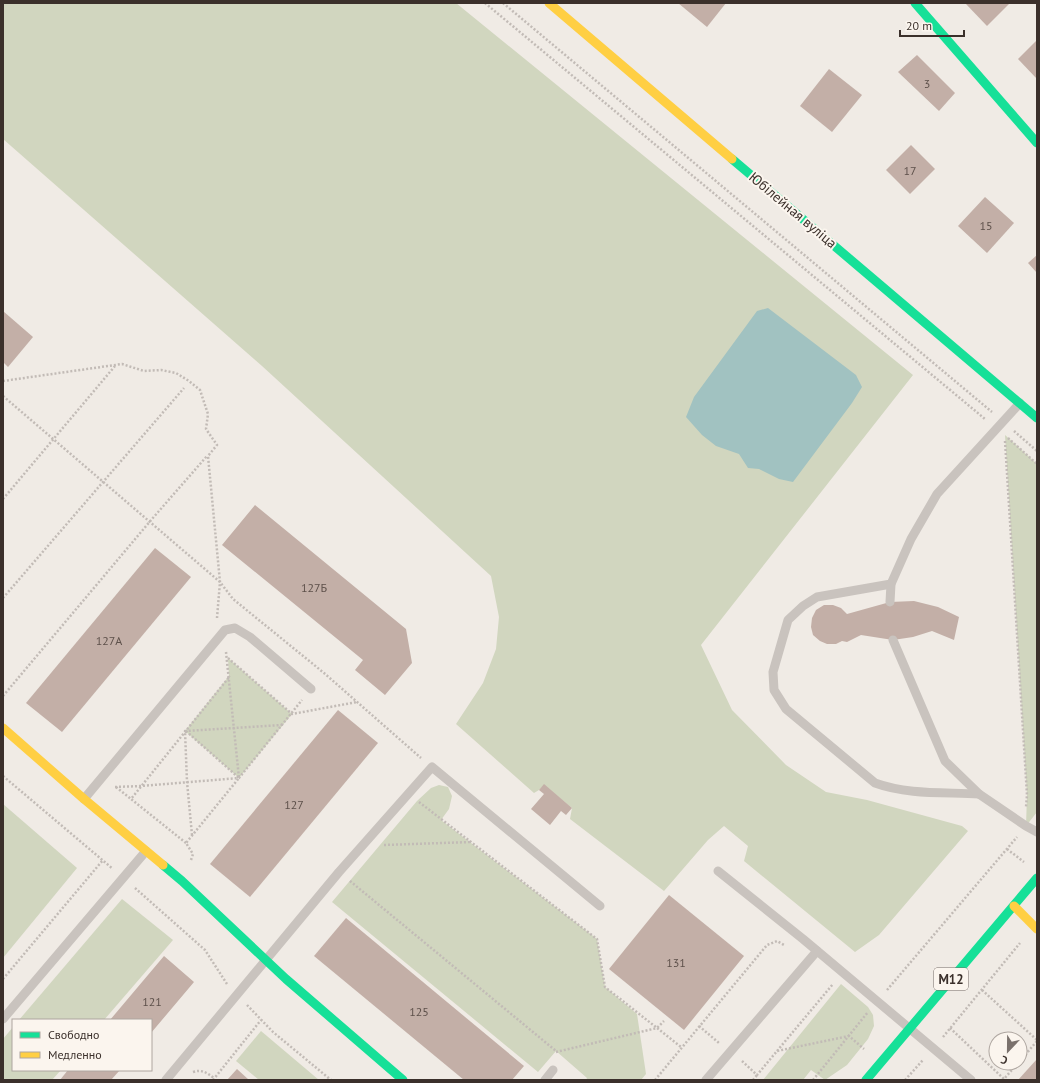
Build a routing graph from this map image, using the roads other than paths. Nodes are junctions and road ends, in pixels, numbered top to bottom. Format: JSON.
{"nodes":[{"id":1,"x":549,"y":3,"type":"edge"},
{"id":2,"x":915,"y":3,"type":"edge"},
{"id":3,"x":1037,"y":143,"type":"edge"},
{"id":4,"x":1020,"y":403,"type":"junction"},
{"id":5,"x":1037,"y":418,"type":"edge"},
{"id":6,"x":891,"y":584,"type":"junction"},
{"id":7,"x":890,"y":602,"type":"dead end"},
{"id":8,"x":893,"y":640,"type":"dead end"},
{"id":9,"x":311,"y":689,"type":"road end"},
{"id":10,"x":3,"y":728,"type":"edge"},
{"id":11,"x":979,"y":794,"type":"junction"},
{"id":12,"x":84,"y":799,"type":"junction"},
{"id":13,"x":1037,"y":832,"type":"edge"},
{"id":14,"x":146,"y":851,"type":"junction"},
{"id":15,"x":718,"y":871,"type":"dead end"},
{"id":16,"x":1037,"y":878,"type":"edge"},
{"id":17,"x":600,"y":906,"type":"dead end"},
{"id":18,"x":1014,"y":906,"type":"junction"},
{"id":19,"x":1036,"y":928,"type":"edge"},
{"id":20,"x":817,"y":951,"type":"junction"},
{"id":21,"x":265,"y":961,"type":"junction"},
{"id":22,"x":3,"y":1019,"type":"edge"},
{"id":23,"x":909,"y":1028,"type":"junction"},
{"id":24,"x":553,"y":1070,"type":"dead end"},
{"id":25,"x":166,"y":1080,"type":"edge"},
{"id":26,"x":403,"y":1080,"type":"edge"},
{"id":27,"x":545,"y":1080,"type":"edge"},
{"id":28,"x":706,"y":1080,"type":"edge"},
{"id":29,"x":866,"y":1080,"type":"edge"},
{"id":30,"x":971,"y":1080,"type":"edge"}],
"edges":[{"from":1,"to":4,"type":"street","name":"Юбілейная вуліца"},
{"from":2,"to":3,"type":"street"},
{"from":4,"to":5,"type":"street","name":"Юбілейная вуліца"},
{"from":4,"to":6,"type":"lane"},
{"from":6,"to":7,"type":"lane"},
{"from":6,"to":11,"type":"lane"},
{"from":8,"to":11,"type":"lane"},
{"from":9,"to":12,"type":"lane"},
{"from":10,"to":12,"type":"street"},
{"from":11,"to":13,"type":"lane"},
{"from":12,"to":14,"type":"street"},
{"from":14,"to":21,"type":"street"},
{"from":14,"to":22,"type":"lane"},
{"from":15,"to":20,"type":"lane"},
{"from":16,"to":18,"type":"street","number":"М12"},
{"from":17,"to":21,"type":"lane"},
{"from":18,"to":19,"type":"street"},
{"from":18,"to":23,"type":"street","number":"М12"},
{"from":20,"to":23,"type":"lane"},
{"from":20,"to":28,"type":"lane"},
{"from":21,"to":25,"type":"lane"},
{"from":21,"to":26,"type":"street"},
{"from":23,"to":29,"type":"street","number":"М12"},
{"from":23,"to":30,"type":"lane"},
{"from":24,"to":27,"type":"lane"}]}
